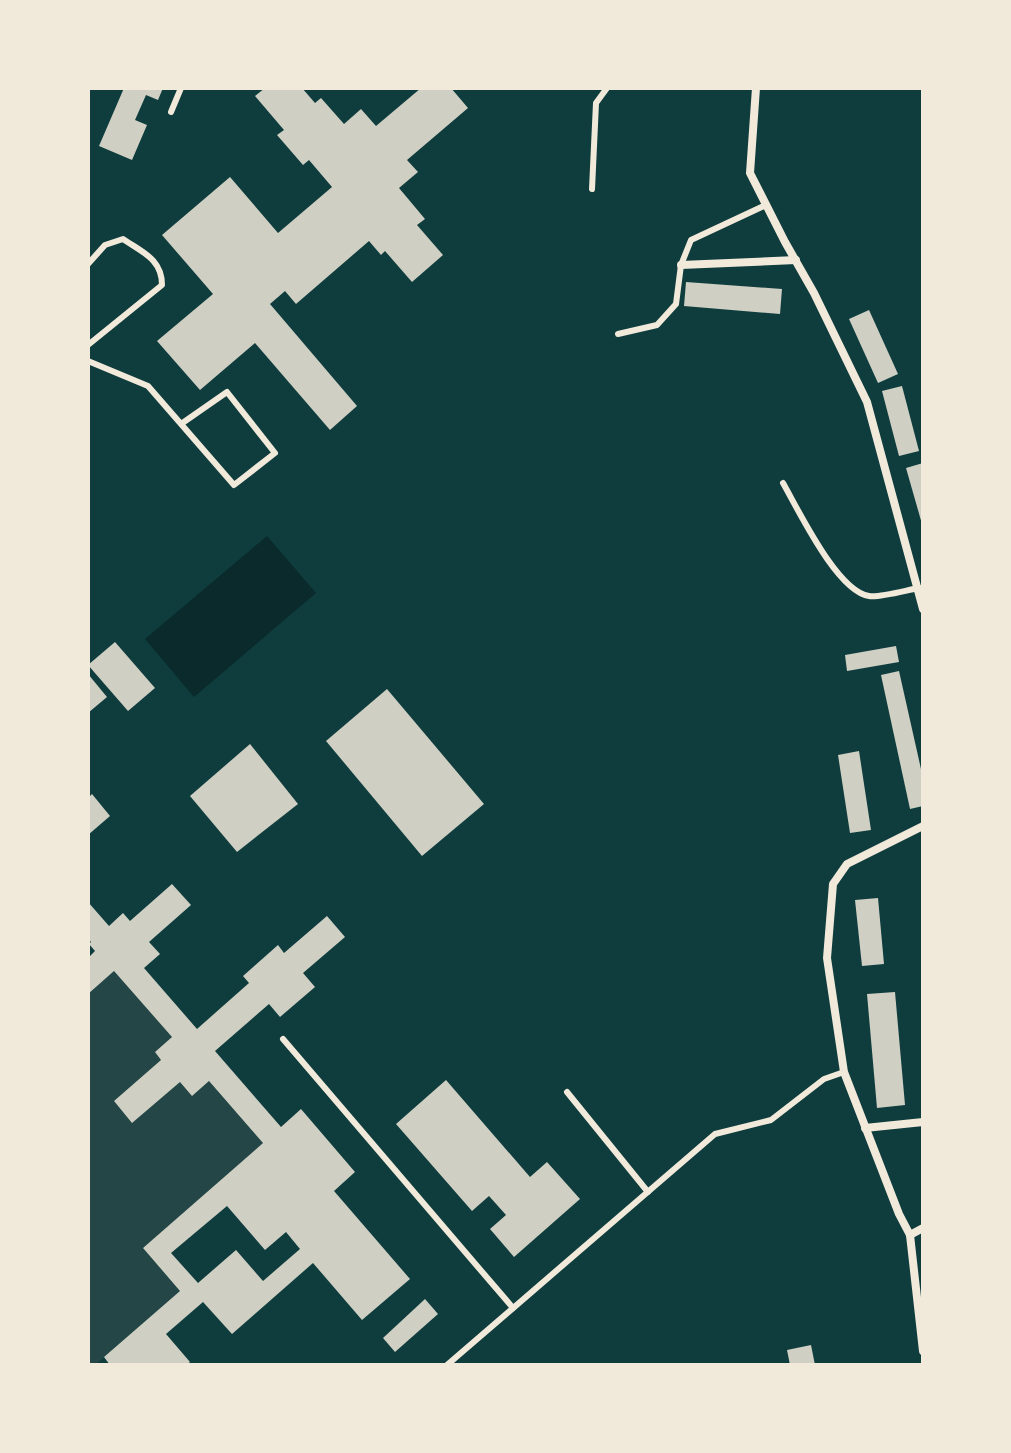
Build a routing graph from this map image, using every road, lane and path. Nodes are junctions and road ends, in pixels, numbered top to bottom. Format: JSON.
{"nodes":[{"id":1,"x":181,"y":88,"type":"edge"},
{"id":2,"x":607,"y":88,"type":"edge"},
{"id":3,"x":756,"y":88,"type":"edge"},
{"id":4,"x":171,"y":112,"type":"dead end"},
{"id":5,"x":592,"y":189,"type":"dead end"},
{"id":6,"x":766,"y":205,"type":"junction"},
{"id":7,"x":796,"y":260,"type":"junction"},
{"id":8,"x":88,"y":264,"type":"edge"},
{"id":9,"x":681,"y":265,"type":"junction"},
{"id":10,"x":618,"y":334,"type":"dead end"},
{"id":11,"x":88,"y":345,"type":"edge"},
{"id":12,"x":88,"y":361,"type":"edge"},
{"id":13,"x":181,"y":424,"type":"junction"},
{"id":14,"x":783,"y":483,"type":"dead end"},
{"id":15,"x":919,"y":588,"type":"junction"},
{"id":16,"x":923,"y":609,"type":"edge"},
{"id":17,"x":923,"y":826,"type":"edge"},
{"id":18,"x":283,"y":1039,"type":"dead end"},
{"id":19,"x":844,"y":1072,"type":"junction"},
{"id":20,"x":567,"y":1092,"type":"dead end"},
{"id":21,"x":923,"y":1122,"type":"edge"},
{"id":22,"x":865,"y":1128,"type":"junction"},
{"id":23,"x":648,"y":1192,"type":"junction"},
{"id":24,"x":923,"y":1228,"type":"edge"},
{"id":25,"x":910,"y":1235,"type":"junction"},
{"id":26,"x":513,"y":1308,"type":"junction"},
{"id":27,"x":921,"y":1308,"type":"edge"},
{"id":28,"x":923,"y":1351,"type":"edge"},
{"id":29,"x":447,"y":1365,"type":"edge"}],
"edges":[{"from":1,"to":4,"type":"lane"},
{"from":2,"to":5,"type":"lane"},
{"from":3,"to":6,"type":"street"},
{"from":6,"to":7,"type":"street"},
{"from":6,"to":9,"type":"lane"},
{"from":7,"to":9,"type":"street"},
{"from":7,"to":15,"type":"street"},
{"from":8,"to":11,"type":"lane"},
{"from":9,"to":10,"type":"lane"},
{"from":12,"to":13,"type":"lane"},
{"from":13,"to":13,"type":"lane"},
{"from":14,"to":15,"type":"lane"},
{"from":15,"to":16,"type":"street"},
{"from":17,"to":19,"type":"street"},
{"from":18,"to":26,"type":"lane"},
{"from":19,"to":22,"type":"street"},
{"from":19,"to":23,"type":"lane"},
{"from":20,"to":23,"type":"lane"},
{"from":21,"to":22,"type":"street"},
{"from":22,"to":25,"type":"street"},
{"from":23,"to":26,"type":"lane"},
{"from":24,"to":25,"type":"street"},
{"from":25,"to":27,"type":"street"},
{"from":26,"to":29,"type":"lane"},
{"from":27,"to":28,"type":"street"}]}
